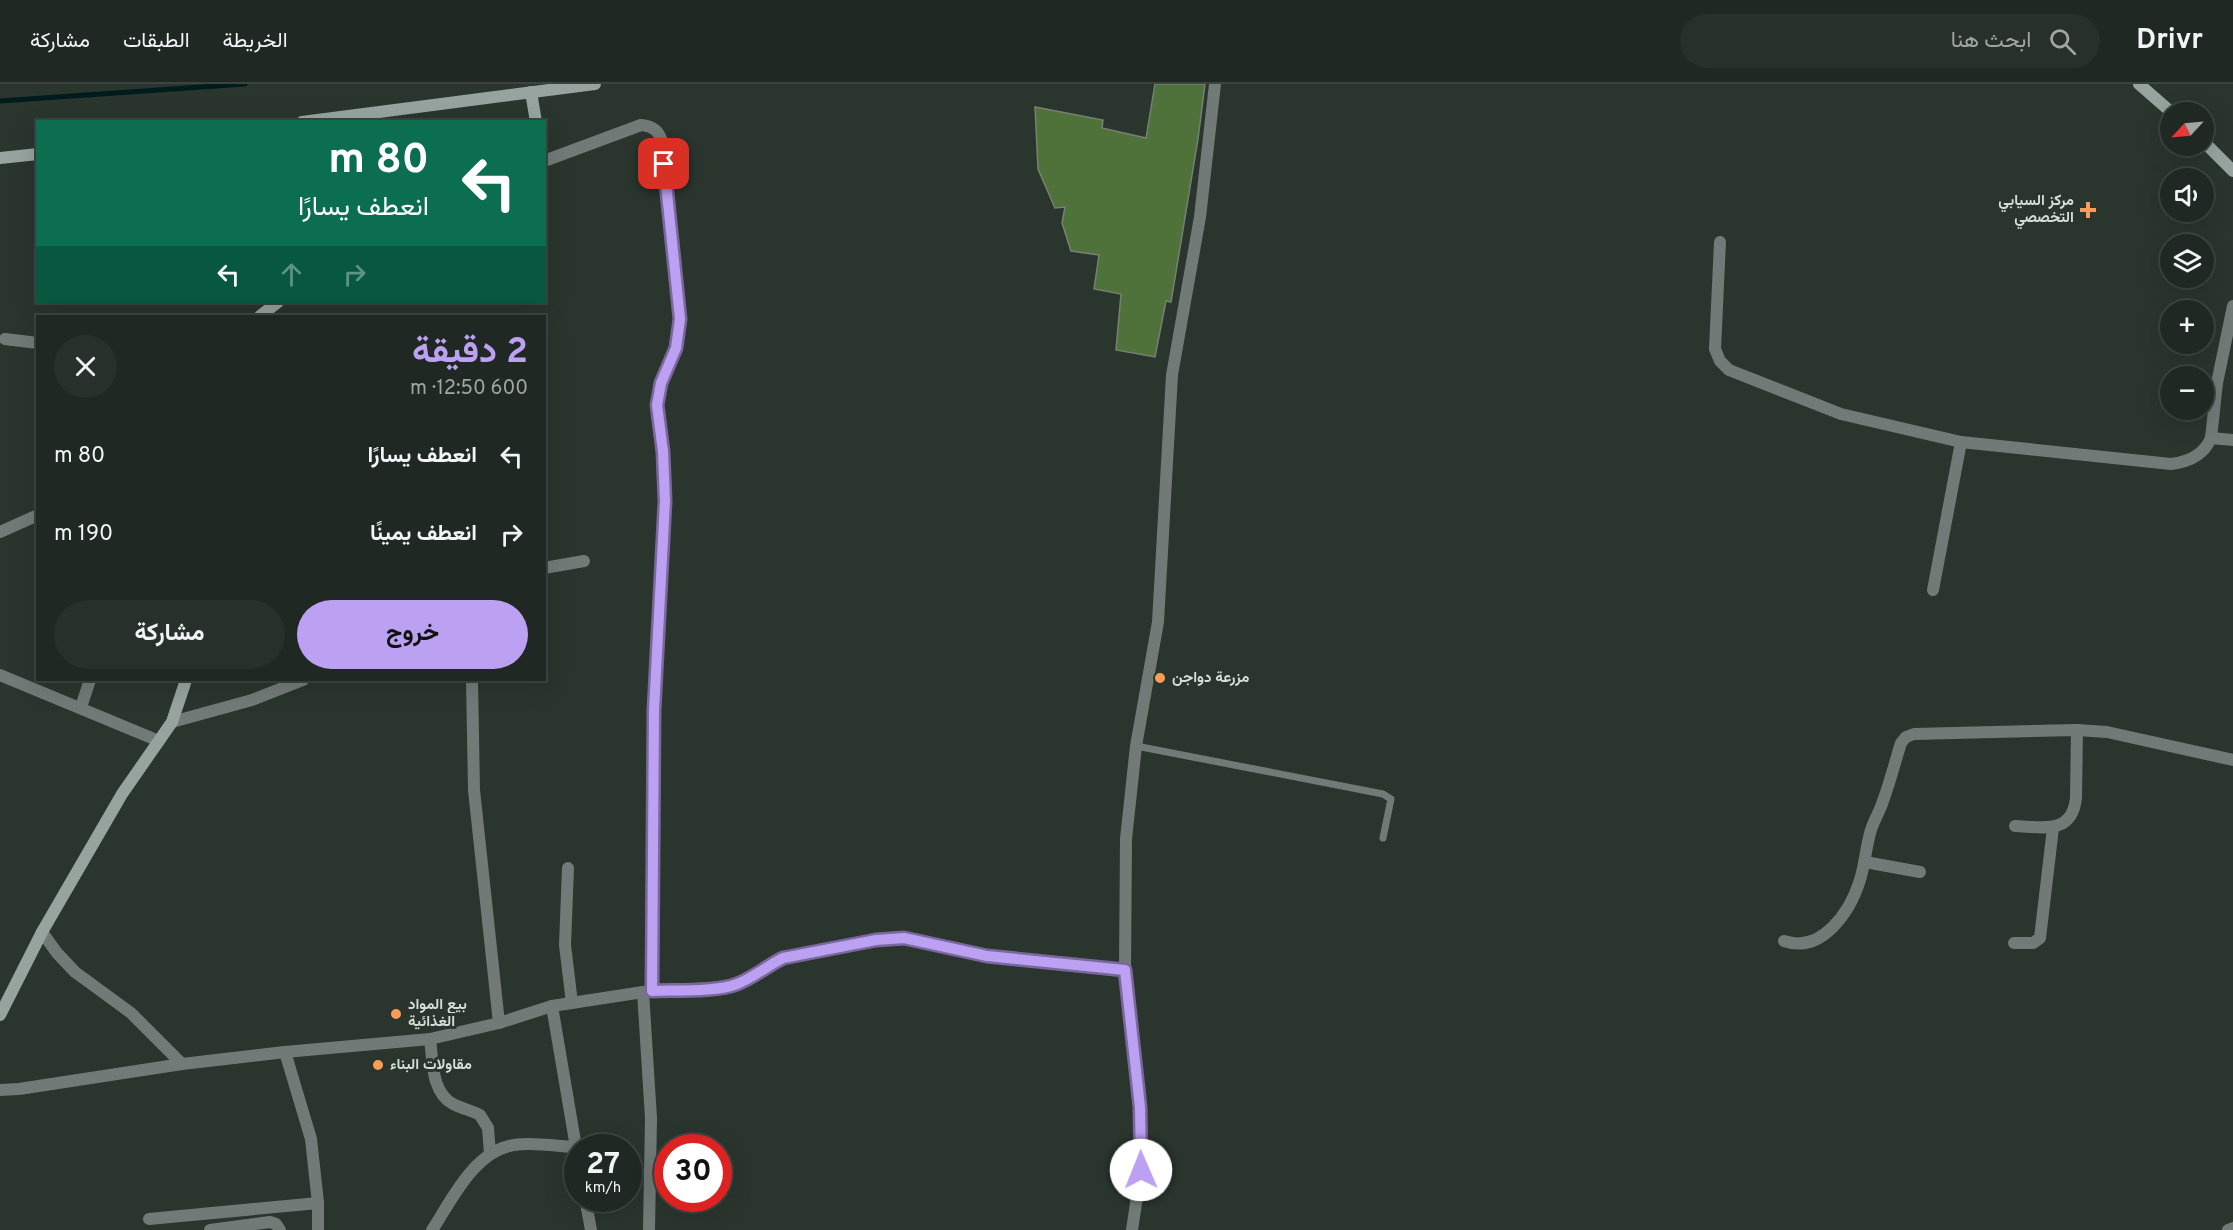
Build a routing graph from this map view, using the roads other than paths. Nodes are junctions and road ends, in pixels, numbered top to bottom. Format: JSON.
{"nodes":[{"id":1,"x":595,"y":84,"type":"edge"},
{"id":2,"x":1215,"y":84,"type":"edge"},
{"id":3,"x":2139,"y":84,"type":"edge"},
{"id":4,"x":531,"y":92,"type":"junction"},
{"id":5,"x":2160,"y":102,"type":"edge"},
{"id":6,"x":317,"y":120,"type":"edge"},
{"id":7,"x":536,"y":120,"type":"edge"},
{"id":8,"x":2214,"y":151,"type":"edge"},
{"id":9,"x":2233,"y":152,"type":"edge"},
{"id":10,"x":36,"y":154,"type":"edge"},
{"id":11,"x":2220,"y":156,"type":"junction"},
{"id":12,"x":0,"y":158,"type":"edge"},
{"id":13,"x":546,"y":159,"type":"edge"},
{"id":14,"x":2233,"y":171,"type":"edge"},
{"id":15,"x":1720,"y":242,"type":"dead end"},
{"id":16,"x":277,"y":303,"type":"edge"},
{"id":17,"x":2233,"y":306,"type":"edge"},
{"id":18,"x":261,"y":315,"type":"edge"},
{"id":19,"x":4,"y":339,"type":"dead end"},
{"id":20,"x":36,"y":343,"type":"edge"},
{"id":21,"x":2211,"y":438,"type":"junction"},
{"id":22,"x":2233,"y":440,"type":"edge"},
{"id":23,"x":1961,"y":442,"type":"junction"},
{"id":24,"x":36,"y":516,"type":"edge"},
{"id":25,"x":0,"y":532,"type":"edge"},
{"id":26,"x":584,"y":561,"type":"dead end"},
{"id":27,"x":546,"y":568,"type":"edge"},
{"id":28,"x":1933,"y":590,"type":"dead end"},
{"id":29,"x":0,"y":675,"type":"edge"},
{"id":30,"x":90,"y":681,"type":"edge"},
{"id":31,"x":186,"y":681,"type":"edge"},
{"id":32,"x":300,"y":681,"type":"edge"},
{"id":33,"x":472,"y":681,"type":"edge"},
{"id":34,"x":81,"y":708,"type":"junction"},
{"id":35,"x":172,"y":722,"type":"junction"},
{"id":36,"x":2077,"y":730,"type":"junction"},
{"id":37,"x":159,"y":741,"type":"junction"},
{"id":38,"x":1136,"y":746,"type":"junction"},
{"id":39,"x":2233,"y":760,"type":"edge"},
{"id":40,"x":2015,"y":826,"type":"dead end"},
{"id":41,"x":2053,"y":828,"type":"junction"},
{"id":42,"x":1383,"y":838,"type":"dead end"},
{"id":43,"x":1865,"y":862,"type":"junction"},
{"id":44,"x":568,"y":868,"type":"dead end"},
{"id":45,"x":1920,"y":872,"type":"dead end"},
{"id":46,"x":42,"y":932,"type":"junction"},
{"id":47,"x":1784,"y":941,"type":"dead end"},
{"id":48,"x":2014,"y":943,"type":"dead end"},
{"id":49,"x":1125,"y":970,"type":"junction"},
{"id":50,"x":648,"y":991,"type":"junction"},
{"id":51,"x":572,"y":1003,"type":"junction"},
{"id":52,"x":552,"y":1006,"type":"junction"},
{"id":53,"x":0,"y":1015,"type":"edge"},
{"id":54,"x":499,"y":1023,"type":"junction"},
{"id":55,"x":430,"y":1039,"type":"junction"},
{"id":56,"x":285,"y":1052,"type":"junction"},
{"id":57,"x":182,"y":1064,"type":"junction"},
{"id":58,"x":0,"y":1090,"type":"edge"},
{"id":59,"x":573,"y":1134,"type":"edge"},
{"id":60,"x":564,"y":1151,"type":"edge"},
{"id":61,"x":490,"y":1154,"type":"junction"},
{"id":62,"x":318,"y":1203,"type":"junction"},
{"id":63,"x":588,"y":1212,"type":"edge"},
{"id":64,"x":149,"y":1219,"type":"dead end"},
{"id":65,"x":2233,"y":1228,"type":"edge"},
{"id":66,"x":210,"y":1230,"type":"edge"},
{"id":67,"x":280,"y":1230,"type":"edge"},
{"id":68,"x":318,"y":1230,"type":"edge"},
{"id":69,"x":432,"y":1230,"type":"edge"},
{"id":70,"x":591,"y":1230,"type":"edge"},
{"id":71,"x":649,"y":1230,"type":"edge"},
{"id":72,"x":1132,"y":1230,"type":"edge"},
{"id":73,"x":2228,"y":1230,"type":"edge"}],
"edges":[{"from":1,"to":4,"type":"street"},
{"from":2,"to":38,"type":"street"},
{"from":3,"to":5,"type":"street"},
{"from":4,"to":6,"type":"street"},
{"from":4,"to":7,"type":"street"},
{"from":8,"to":11,"type":"street"},
{"from":9,"to":11,"type":"street"},
{"from":10,"to":12,"type":"street"},
{"from":11,"to":14,"type":"street"},
{"from":13,"to":50,"type":"street"},
{"from":15,"to":23,"type":"street"},
{"from":16,"to":18,"type":"street"},
{"from":17,"to":21,"type":"street"},
{"from":19,"to":20,"type":"street"},
{"from":21,"to":22,"type":"street"},
{"from":21,"to":23,"type":"street"},
{"from":23,"to":28,"type":"street"},
{"from":24,"to":25,"type":"street"},
{"from":26,"to":27,"type":"street"},
{"from":29,"to":34,"type":"street"},
{"from":30,"to":34,"type":"street"},
{"from":31,"to":35,"type":"street"},
{"from":32,"to":35,"type":"street"},
{"from":33,"to":54,"type":"street"},
{"from":34,"to":37,"type":"street"},
{"from":35,"to":37,"type":"street"},
{"from":36,"to":39,"type":"street"},
{"from":36,"to":41,"type":"street"},
{"from":36,"to":43,"type":"street"},
{"from":37,"to":46,"type":"street"},
{"from":38,"to":42,"type":"lane"},
{"from":38,"to":49,"type":"street"},
{"from":40,"to":41,"type":"street"},
{"from":41,"to":48,"type":"street"},
{"from":43,"to":45,"type":"street"},
{"from":43,"to":47,"type":"street"},
{"from":44,"to":51,"type":"street"},
{"from":46,"to":53,"type":"street"},
{"from":46,"to":57,"type":"street"},
{"from":49,"to":50,"type":"street"},
{"from":49,"to":72,"type":"street"},
{"from":50,"to":51,"type":"street"},
{"from":50,"to":71,"type":"street"},
{"from":51,"to":52,"type":"street"},
{"from":52,"to":54,"type":"street"},
{"from":52,"to":59,"type":"street"},
{"from":54,"to":55,"type":"street"},
{"from":55,"to":56,"type":"street"},
{"from":55,"to":61,"type":"street"},
{"from":56,"to":57,"type":"street"},
{"from":56,"to":62,"type":"street"},
{"from":57,"to":58,"type":"street"},
{"from":60,"to":61,"type":"street"},
{"from":61,"to":69,"type":"street"},
{"from":62,"to":64,"type":"street"},
{"from":62,"to":68,"type":"street"},
{"from":63,"to":70,"type":"street"},
{"from":65,"to":73,"type":"street"},
{"from":66,"to":67,"type":"street"}]}
